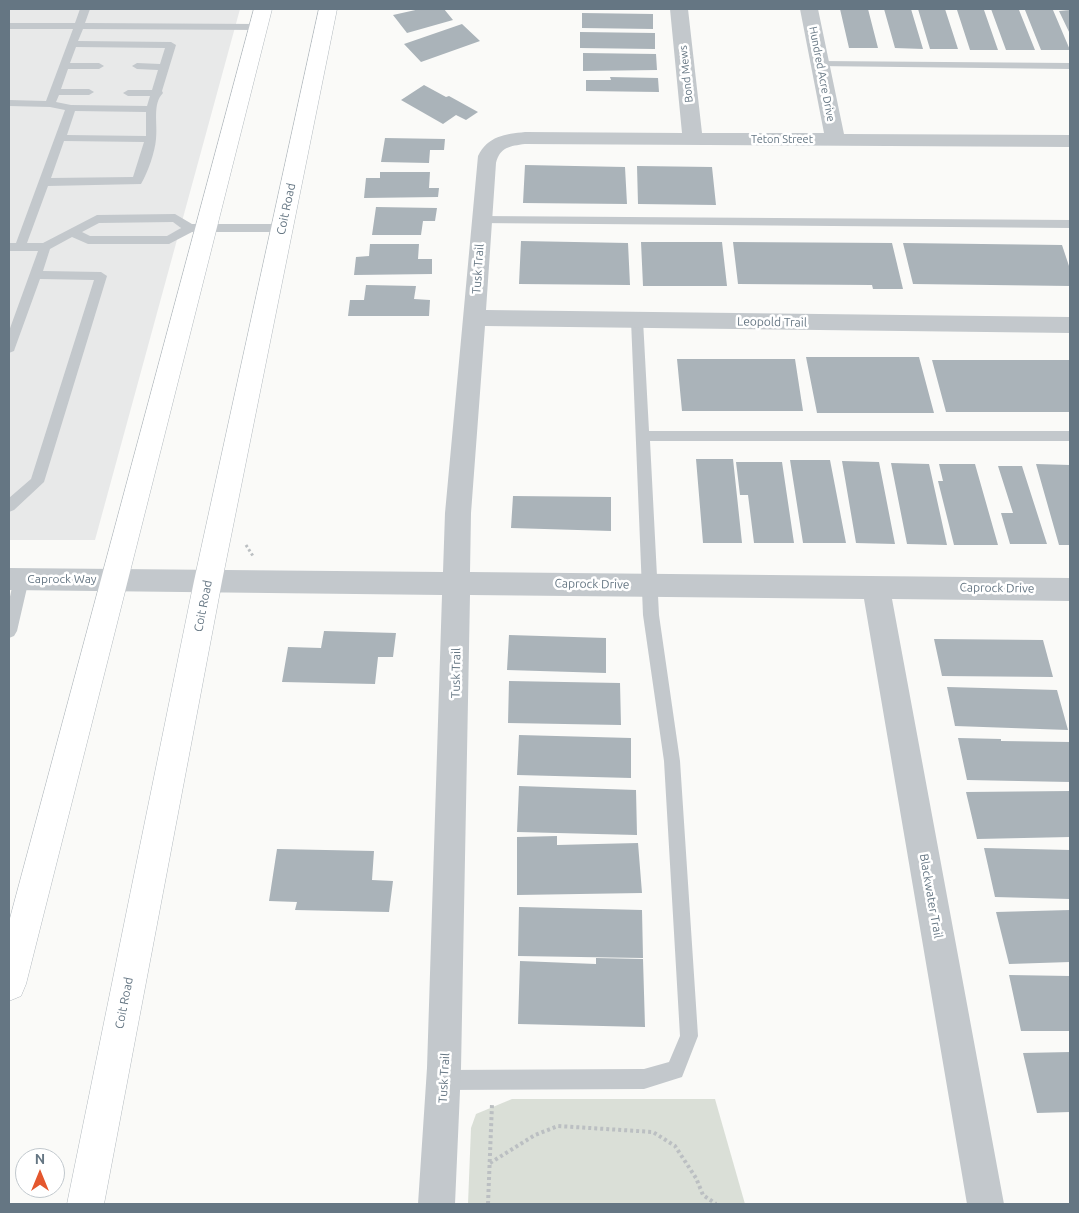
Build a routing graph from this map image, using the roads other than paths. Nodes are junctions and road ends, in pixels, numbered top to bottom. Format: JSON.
{"nodes":[{"id":1,"x":85,"y":9,"type":"edge"},
{"id":2,"x":328,"y":9,"type":"edge"},
{"id":3,"x":679,"y":9,"type":"edge"},
{"id":4,"x":809,"y":9,"type":"edge"},
{"id":5,"x":261,"y":18,"type":"edge"},
{"id":6,"x":9,"y":26,"type":"edge"},
{"id":7,"x":78,"y":27,"type":"junction"},
{"id":8,"x":178,"y":27,"type":"junction"},
{"id":9,"x":73,"y":44,"type":"junction"},
{"id":10,"x":171,"y":45,"type":"junction"},
{"id":11,"x":820,"y":64,"type":"junction"},
{"id":12,"x":63,"y":66,"type":"junction"},
{"id":13,"x":99,"y":66,"type":"dead end"},
{"id":14,"x":137,"y":66,"type":"dead end"},
{"id":15,"x":1070,"y":66,"type":"edge"},
{"id":16,"x":164,"y":67,"type":"junction"},
{"id":17,"x":54,"y":92,"type":"junction"},
{"id":18,"x":89,"y":92,"type":"dead end"},
{"id":19,"x":128,"y":93,"type":"dead end"},
{"id":20,"x":158,"y":93,"type":"junction"},
{"id":21,"x":9,"y":102,"type":"edge"},
{"id":22,"x":50,"y":104,"type":"junction"},
{"id":23,"x":71,"y":108,"type":"junction"},
{"id":24,"x":152,"y":109,"type":"junction"},
{"id":25,"x":59,"y":138,"type":"junction"},
{"id":26,"x":693,"y":138,"type":"junction"},
{"id":27,"x":151,"y":139,"type":"junction"},
{"id":28,"x":835,"y":139,"type":"junction"},
{"id":29,"x":1066,"y":141,"type":"edge"},
{"id":30,"x":494,"y":145,"type":"joint"},
{"id":31,"x":1070,"y":163,"type":"edge"},
{"id":32,"x":43,"y":182,"type":"junction"},
{"id":33,"x":482,"y":220,"type":"junction"},
{"id":34,"x":1070,"y":224,"type":"edge"},
{"id":35,"x":198,"y":228,"type":"junction"},
{"id":36,"x":282,"y":228,"type":"junction"},
{"id":37,"x":71,"y":232,"type":"junction"},
{"id":38,"x":14,"y":247,"type":"edge"},
{"id":39,"x":45,"y":247,"type":"junction"},
{"id":40,"x":36,"y":275,"type":"junction"},
{"id":41,"x":474,"y":318,"type":"junction"},
{"id":42,"x":637,"y":320,"type":"junction"},
{"id":43,"x":1070,"y":325,"type":"edge"},
{"id":44,"x":9,"y":348,"type":"edge"},
{"id":45,"x":642,"y":436,"type":"junction"},
{"id":46,"x":1070,"y":436,"type":"edge"},
{"id":47,"x":9,"y":506,"type":"edge"},
{"id":48,"x":15,"y":579,"type":"edge"},
{"id":49,"x":114,"y":580,"type":"junction"},
{"id":50,"x":208,"y":581,"type":"junction"},
{"id":51,"x":457,"y":583,"type":"junction"},
{"id":52,"x":649,"y":585,"type":"junction"},
{"id":53,"x":876,"y":587,"type":"junction"},
{"id":54,"x":1069,"y":593,"type":"edge"},
{"id":55,"x":9,"y":631,"type":"edge"},
{"id":56,"x":9,"y":984,"type":"edge"},
{"id":57,"x":444,"y":1080,"type":"junction"},
{"id":58,"x":84,"y":1204,"type":"edge"},
{"id":59,"x":436,"y":1204,"type":"edge"},
{"id":60,"x":986,"y":1204,"type":"edge"}],
"edges":[{"from":1,"to":7,"type":"lane"},
{"from":2,"to":36,"type":"main road","name":"Coit Road"},
{"from":3,"to":26,"type":"street","name":"Bond Mews"},
{"from":4,"to":11,"type":"street","name":"Hundred Acre Drive"},
{"from":5,"to":8,"type":"lane"},
{"from":5,"to":35,"type":"main road"},
{"from":6,"to":7,"type":"lane"},
{"from":7,"to":8,"type":"lane"},
{"from":7,"to":9,"type":"lane"},
{"from":8,"to":10,"type":"lane"},
{"from":9,"to":10,"type":"lane"},
{"from":9,"to":12,"type":"lane"},
{"from":10,"to":16,"type":"lane"},
{"from":11,"to":15,"type":"lane"},
{"from":11,"to":28,"type":"street","name":"Hundred Acre Drive"},
{"from":12,"to":13,"type":"lane"},
{"from":12,"to":17,"type":"lane"},
{"from":14,"to":16,"type":"lane"},
{"from":16,"to":20,"type":"lane"},
{"from":17,"to":18,"type":"lane"},
{"from":17,"to":22,"type":"lane"},
{"from":19,"to":20,"type":"lane"},
{"from":20,"to":24,"type":"lane"},
{"from":21,"to":22,"type":"lane"},
{"from":22,"to":23,"type":"lane"},
{"from":23,"to":24,"type":"lane"},
{"from":23,"to":25,"type":"lane"},
{"from":24,"to":27,"type":"lane"},
{"from":25,"to":27,"type":"lane"},
{"from":25,"to":32,"type":"lane"},
{"from":26,"to":28,"type":"street","name":"Teton Street"},
{"from":26,"to":30,"type":"street","name":"Teton Street"},
{"from":27,"to":32,"type":"lane"},
{"from":28,"to":29,"type":"street","name":"Teton Street"},
{"from":29,"to":31,"type":"street"},
{"from":30,"to":33,"type":"street","name":"Tusk Trail"},
{"from":32,"to":38,"type":"lane"},
{"from":33,"to":34,"type":"lane"},
{"from":33,"to":41,"type":"street","name":"Tusk Trail"},
{"from":35,"to":36,"type":"lane"},
{"from":35,"to":37,"type":"lane"},
{"from":35,"to":37,"type":"lane"},
{"from":35,"to":49,"type":"main road"},
{"from":36,"to":50,"type":"main road","name":"Coit Road"},
{"from":37,"to":39,"type":"lane"},
{"from":38,"to":39,"type":"lane"},
{"from":39,"to":40,"type":"lane"},
{"from":40,"to":44,"type":"lane"},
{"from":40,"to":47,"type":"lane"},
{"from":41,"to":42,"type":"street","name":"Leopold Trail"},
{"from":41,"to":51,"type":"street","name":"Tusk Trail"},
{"from":42,"to":43,"type":"street","name":"Leopold Trail"},
{"from":42,"to":45,"type":"lane"},
{"from":45,"to":46,"type":"lane"},
{"from":45,"to":52,"type":"lane"},
{"from":48,"to":49,"type":"street","name":"Caprock Way"},
{"from":48,"to":55,"type":"lane"},
{"from":49,"to":50,"type":"street","name":"Caprock Drive"},
{"from":49,"to":56,"type":"main road"},
{"from":50,"to":51,"type":"street","name":"Caprock Drive"},
{"from":50,"to":58,"type":"main road","name":"Coit Road"},
{"from":51,"to":52,"type":"street","name":"Caprock Drive"},
{"from":51,"to":57,"type":"street","name":"Tusk Trail"},
{"from":52,"to":53,"type":"street","name":"Caprock Drive"},
{"from":52,"to":57,"type":"lane"},
{"from":53,"to":54,"type":"street","name":"Caprock Drive"},
{"from":53,"to":60,"type":"street","name":"Blackwater Trail"},
{"from":57,"to":59,"type":"street","name":"Tusk Trail"}]}
